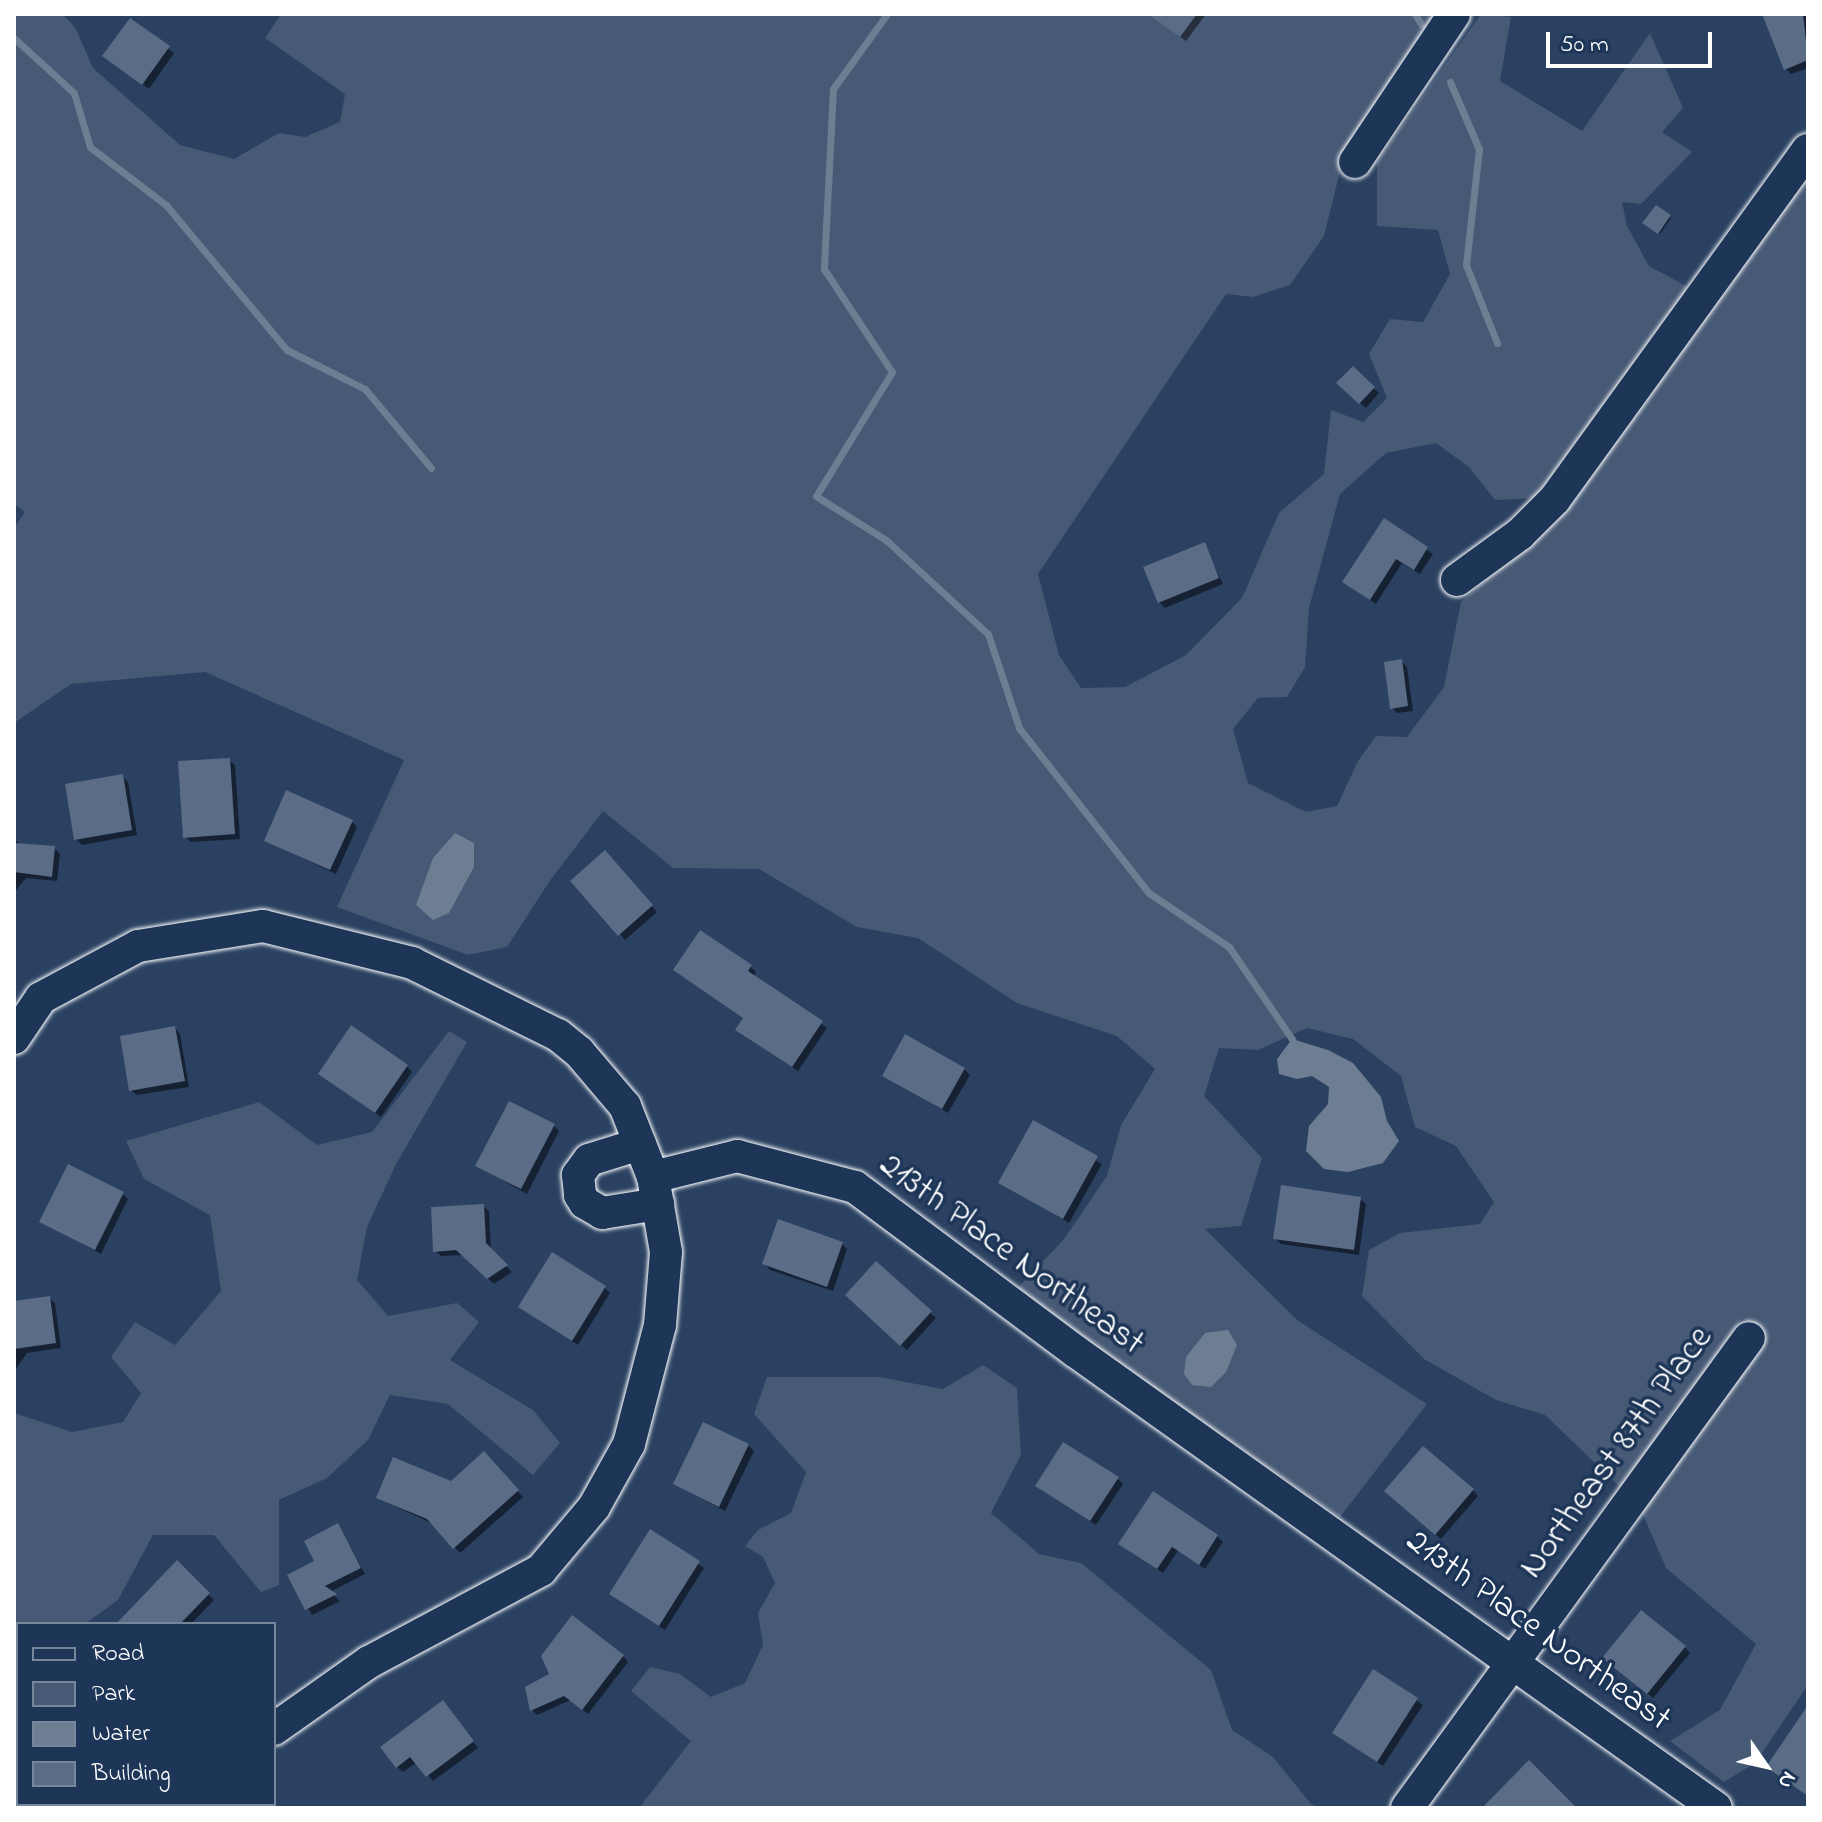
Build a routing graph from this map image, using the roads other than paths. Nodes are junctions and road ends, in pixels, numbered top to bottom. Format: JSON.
{"nodes":[{"id":1,"x":1454,"y":14,"type":"edge"},
{"id":2,"x":1808,"y":150,"type":"edge"},
{"id":3,"x":1355,"y":162,"type":"dead end"},
{"id":4,"x":1457,"y":580,"type":"dead end"},
{"id":5,"x":14,"y":1038,"type":"edge"},
{"id":6,"x":640,"y":1144,"type":"junction"},
{"id":7,"x":655,"y":1190,"type":"junction"},
{"id":8,"x":1749,"y":1338,"type":"dead end"},
{"id":9,"x":1513,"y":1662,"type":"junction"},
{"id":10,"x":276,"y":1728,"type":"edge"},
{"id":11,"x":1407,"y":1808,"type":"edge"},
{"id":12,"x":1716,"y":1808,"type":"edge"}],
"edges":[{"from":1,"to":3,"type":"street"},
{"from":2,"to":4,"type":"street"},
{"from":5,"to":6,"type":"street"},
{"from":6,"to":7,"type":"street"},
{"from":6,"to":7,"type":"street","name":"213th Place Northeast"},
{"from":7,"to":9,"type":"street","name":"213th Place Northeast"},
{"from":7,"to":10,"type":"street"},
{"from":8,"to":9,"type":"street","name":"Northeast 87th Place"},
{"from":9,"to":11,"type":"street","name":"Northeast 87th Place"},
{"from":9,"to":12,"type":"street","name":"213th Place Northeast"}]}
